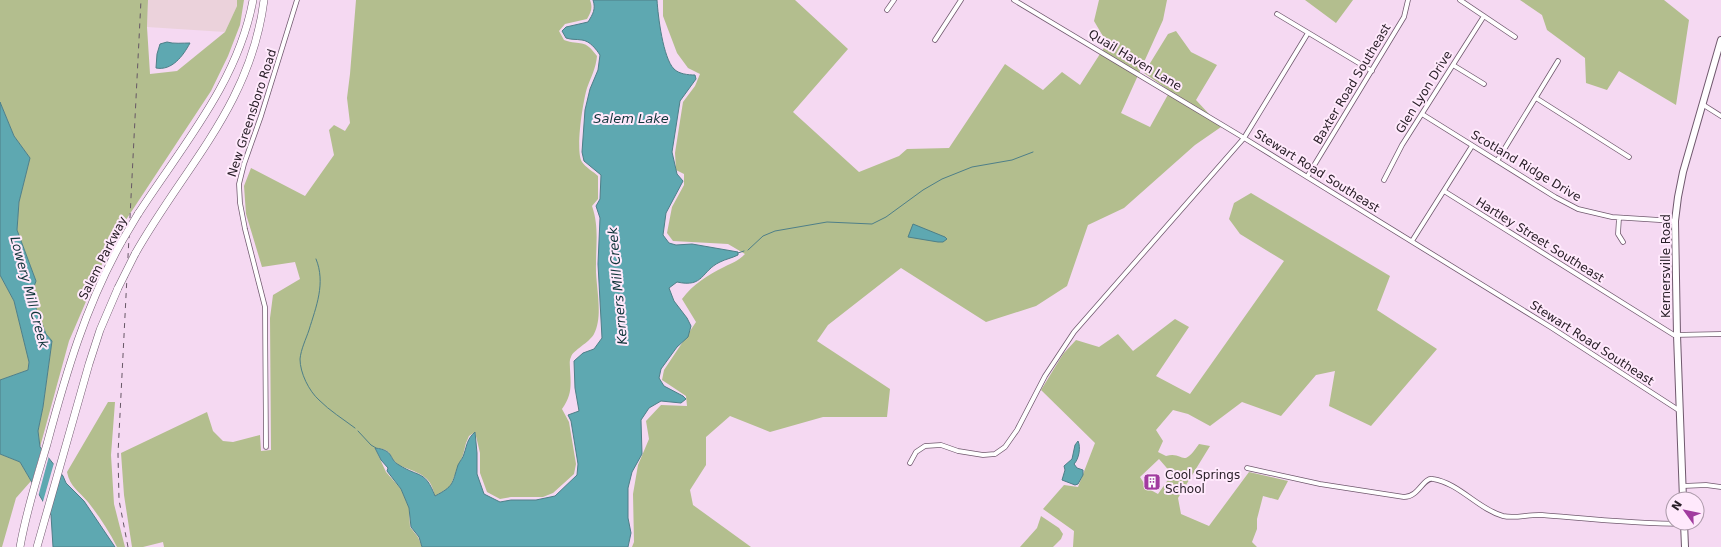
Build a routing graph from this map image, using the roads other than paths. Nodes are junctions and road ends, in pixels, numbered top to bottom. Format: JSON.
{"nodes":[{"id":1,"x":253,"y":0,"type":"edge"},
{"id":2,"x":264,"y":0,"type":"edge"},
{"id":3,"x":297,"y":0,"type":"edge"},
{"id":4,"x":894,"y":0,"type":"edge"},
{"id":5,"x":961,"y":0,"type":"edge"},
{"id":6,"x":1014,"y":0,"type":"edge"},
{"id":7,"x":1408,"y":0,"type":"edge"},
{"id":8,"x":1460,"y":0,"type":"edge"},
{"id":9,"x":887,"y":10,"type":"dead end"},
{"id":10,"x":1277,"y":14,"type":"dead end"},
{"id":11,"x":1484,"y":16,"type":"junction"},
{"id":12,"x":1308,"y":33,"type":"junction"},
{"id":13,"x":1515,"y":37,"type":"dead end"},
{"id":14,"x":935,"y":40,"type":"dead end"},
{"id":15,"x":1721,"y":40,"type":"edge"},
{"id":16,"x":1558,"y":61,"type":"dead end"},
{"id":17,"x":1453,"y":65,"type":"junction"},
{"id":18,"x":1372,"y":71,"type":"junction"},
{"id":19,"x":1484,"y":84,"type":"dead end"},
{"id":20,"x":1536,"y":98,"type":"junction"},
{"id":21,"x":1702,"y":104,"type":"junction"},
{"id":22,"x":1422,"y":114,"type":"junction"},
{"id":23,"x":1721,"y":116,"type":"edge"},
{"id":24,"x":1244,"y":138,"type":"junction"},
{"id":25,"x":1472,"y":146,"type":"junction"},
{"id":26,"x":1629,"y":157,"type":"dead end"},
{"id":27,"x":1497,"y":161,"type":"junction"},
{"id":28,"x":1307,"y":177,"type":"junction"},
{"id":29,"x":1384,"y":180,"type":"dead end"},
{"id":30,"x":1444,"y":191,"type":"junction"},
{"id":31,"x":1619,"y":218,"type":"junction"},
{"id":32,"x":1675,"y":221,"type":"junction"},
{"id":33,"x":1412,"y":241,"type":"junction"},
{"id":34,"x":1623,"y":242,"type":"dead end"},
{"id":35,"x":1721,"y":334,"type":"edge"},
{"id":36,"x":1677,"y":335,"type":"junction"},
{"id":37,"x":1680,"y":411,"type":"junction"},
{"id":38,"x":266,"y":447,"type":"dead end"},
{"id":39,"x":910,"y":463,"type":"dead end"},
{"id":40,"x":1247,"y":468,"type":"dead end"},
{"id":41,"x":1683,"y":486,"type":"junction"},
{"id":42,"x":1721,"y":487,"type":"edge"},
{"id":43,"x":1683,"y":491,"type":"edge"},
{"id":44,"x":1665,"y":524,"type":"edge"},
{"id":45,"x":1684,"y":531,"type":"edge"},
{"id":46,"x":20,"y":547,"type":"edge"},
{"id":47,"x":37,"y":547,"type":"edge"},
{"id":48,"x":1685,"y":547,"type":"edge"}],
"edges":[{"from":1,"to":46,"type":"highway","name":"Salem Parkway","bridge":true},
{"from":2,"to":47,"type":"highway","bridge":true},
{"from":3,"to":38,"type":"street","name":"New Greensboro Road"},
{"from":4,"to":9,"type":"street"},
{"from":5,"to":14,"type":"street"},
{"from":6,"to":24,"type":"street","name":"Quail Haven Lane"},
{"from":7,"to":18,"type":"street","name":"Baxter Road Southeast"},
{"from":8,"to":11,"type":"street"},
{"from":10,"to":12,"type":"street"},
{"from":11,"to":13,"type":"street"},
{"from":11,"to":17,"type":"street","name":"Glen Lyon Drive"},
{"from":12,"to":18,"type":"street"},
{"from":12,"to":24,"type":"street"},
{"from":15,"to":21,"type":"main road","name":"Kernersville Road"},
{"from":16,"to":20,"type":"street"},
{"from":17,"to":19,"type":"street"},
{"from":17,"to":22,"type":"street","name":"Glen Lyon Drive"},
{"from":18,"to":28,"type":"street","name":"Baxter Road Southeast"},
{"from":20,"to":26,"type":"street"},
{"from":20,"to":27,"type":"street"},
{"from":21,"to":23,"type":"street"},
{"from":21,"to":32,"type":"main road","name":"Kernersville Road"},
{"from":22,"to":25,"type":"street","name":"Scotland Ridge Drive"},
{"from":22,"to":29,"type":"street","name":"Glen Lyon Drive"},
{"from":24,"to":28,"type":"street","name":"Stewart Road Southeast"},
{"from":24,"to":39,"type":"street","name":"Stewart Road Southeast"},
{"from":25,"to":27,"type":"street","name":"Scotland Ridge Drive"},
{"from":25,"to":30,"type":"street"},
{"from":27,"to":31,"type":"street","name":"Scotland Ridge Drive"},
{"from":28,"to":33,"type":"street","name":"Stewart Road Southeast"},
{"from":30,"to":33,"type":"street"},
{"from":30,"to":36,"type":"street","name":"Hartley Street Southeast"},
{"from":31,"to":32,"type":"street","name":"Scotland Ridge Drive"},
{"from":31,"to":34,"type":"street"},
{"from":32,"to":36,"type":"main road","name":"Kernersville Road"},
{"from":33,"to":37,"type":"street","name":"Stewart Road Southeast"},
{"from":35,"to":36,"type":"street"},
{"from":36,"to":37,"type":"main road","name":"Kernersville Road"},
{"from":37,"to":41,"type":"main road","name":"Kernersville Road"},
{"from":40,"to":44,"type":"street"},
{"from":41,"to":42,"type":"street"},
{"from":41,"to":43,"type":"main road","name":"Kernersville Road"},
{"from":45,"to":48,"type":"main road"}]}
